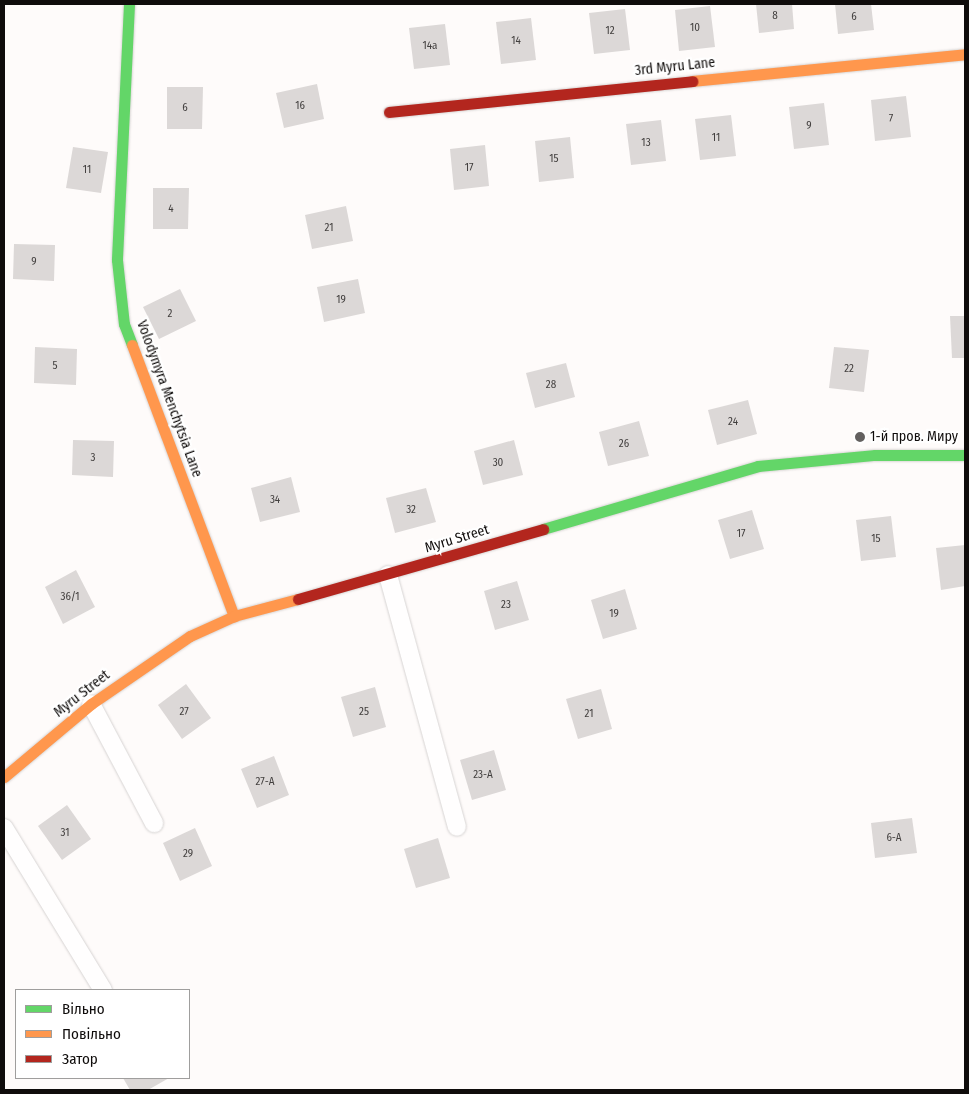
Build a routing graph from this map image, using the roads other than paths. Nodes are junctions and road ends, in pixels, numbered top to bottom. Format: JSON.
{"nodes":[{"id":1,"x":129,"y":4,"type":"edge"},
{"id":2,"x":965,"y":54,"type":"edge"},
{"id":3,"x":389,"y":112,"type":"dead end"},
{"id":4,"x":965,"y":454,"type":"edge"},
{"id":5,"x":388,"y":575,"type":"junction"},
{"id":6,"x":234,"y":616,"type":"junction"},
{"id":7,"x":90,"y":704,"type":"junction"},
{"id":8,"x":4,"y":777,"type":"edge"},
{"id":9,"x":154,"y":823,"type":"dead end"},
{"id":10,"x":457,"y":827,"type":"dead end"},
{"id":11,"x":4,"y":828,"type":"edge"},
{"id":12,"x":102,"y":989,"type":"edge"}],
"edges":[{"from":1,"to":6,"type":"street","name":"Volodymyra Menchytsia Lane"},
{"from":2,"to":3,"type":"street","name":"3rd Myru Lane"},
{"from":4,"to":5,"type":"street","name":"Myru Street"},
{"from":5,"to":6,"type":"street","name":"Myru Street"},
{"from":5,"to":10,"type":"lane"},
{"from":6,"to":7,"type":"street","name":"Myru Street"},
{"from":7,"to":8,"type":"street","name":"Myru Street"},
{"from":7,"to":9,"type":"lane"},
{"from":11,"to":12,"type":"lane"}]}
